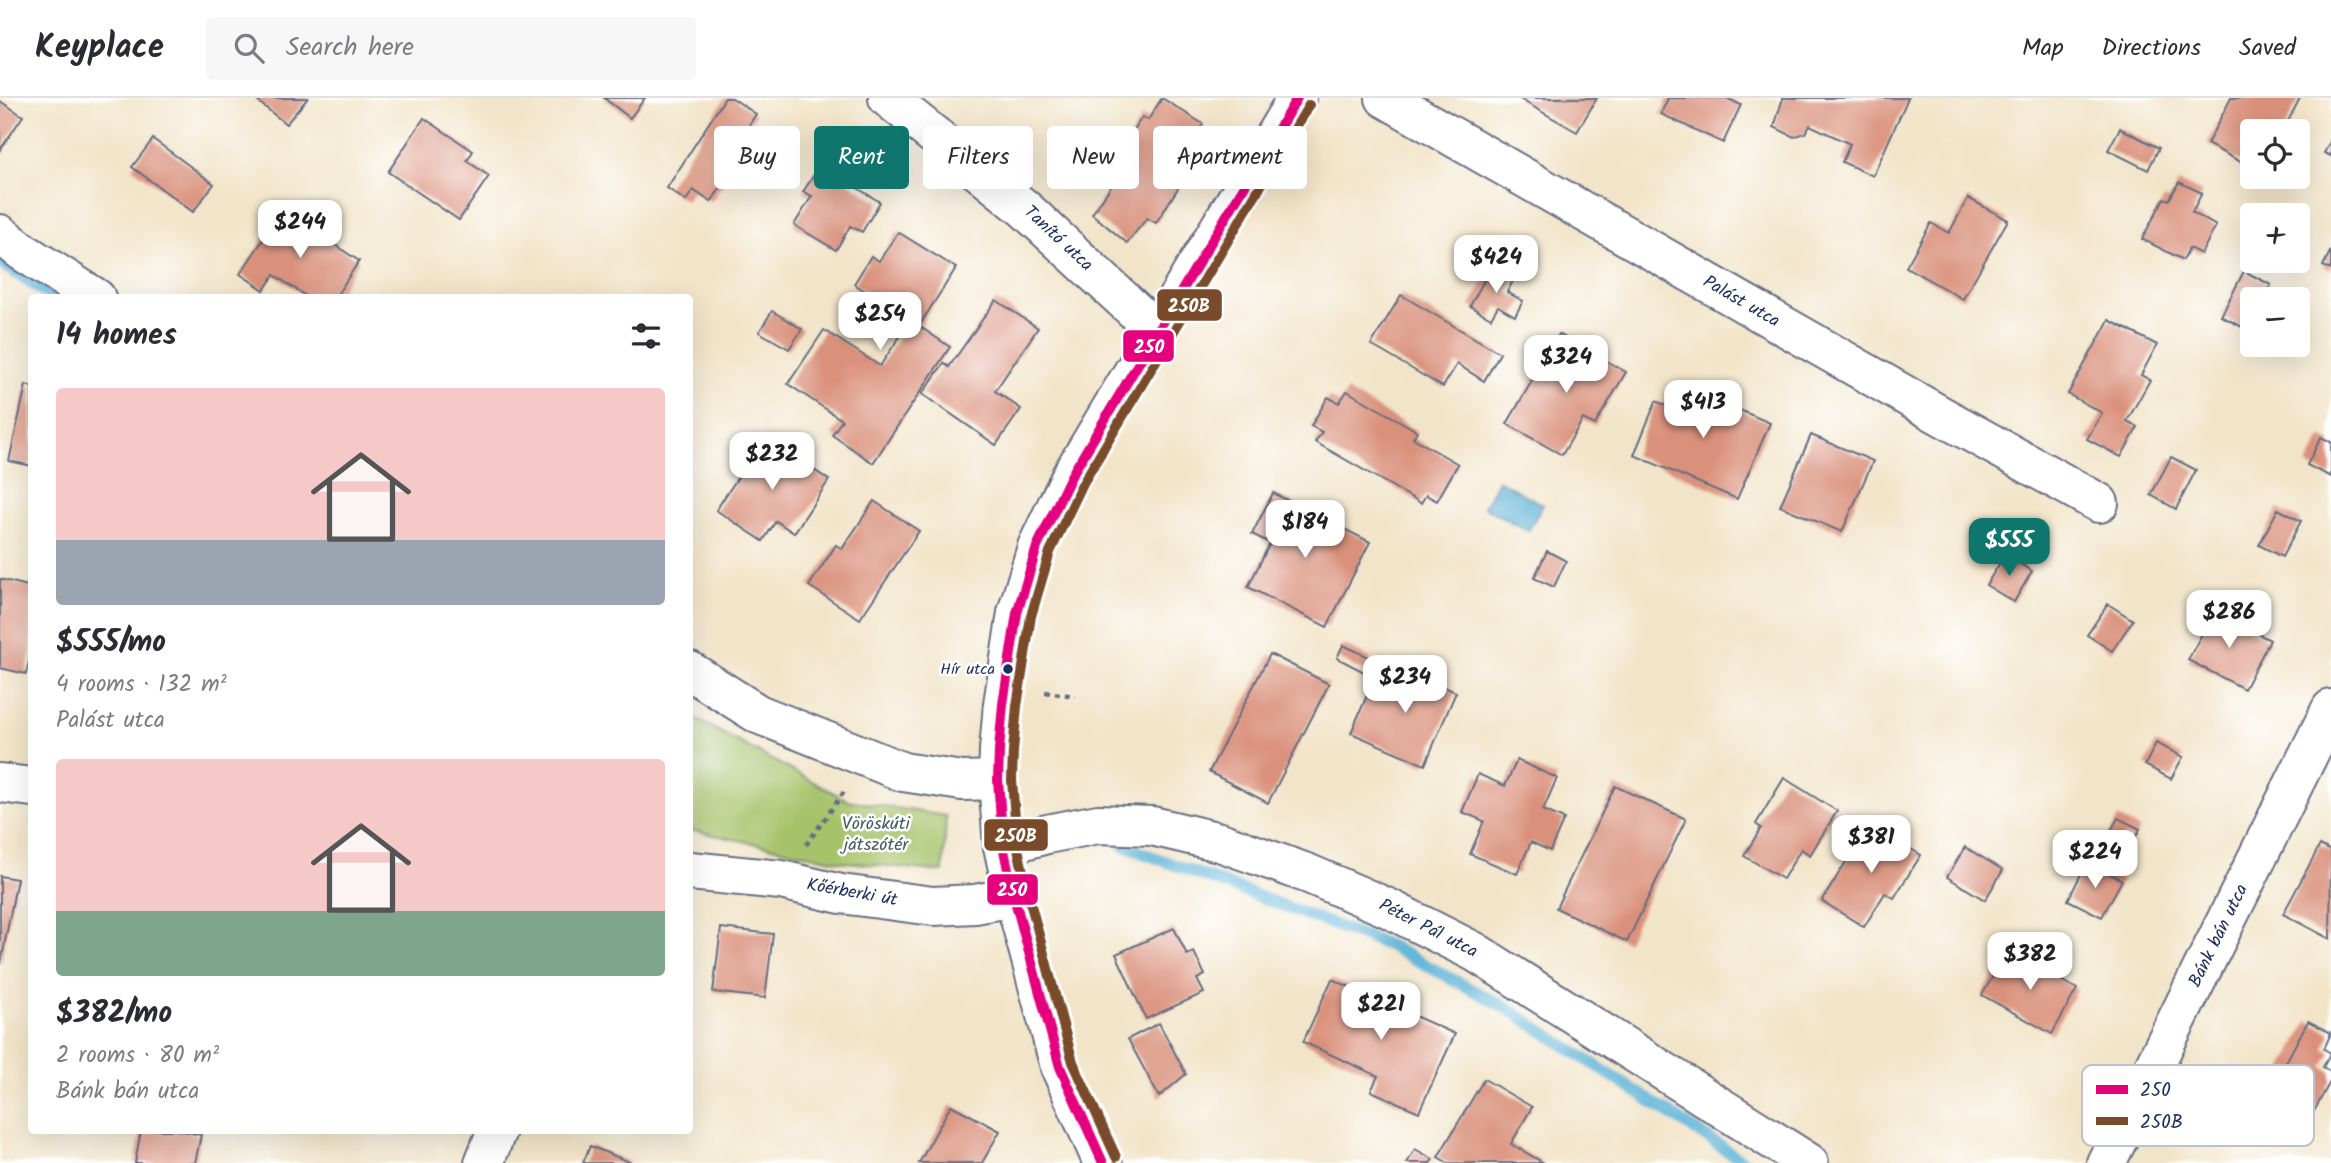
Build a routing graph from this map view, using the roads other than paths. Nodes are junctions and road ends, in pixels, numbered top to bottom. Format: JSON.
{"nodes":[{"id":1,"x":888,"y":98,"type":"edge"},
{"id":2,"x":1297,"y":98,"type":"edge"},
{"id":3,"x":1385,"y":98,"type":"edge"},
{"id":4,"x":0,"y":234,"type":"edge"},
{"id":5,"x":90,"y":294,"type":"edge"},
{"id":6,"x":1158,"y":332,"type":"junction"},
{"id":7,"x":2099,"y":503,"type":"dead end"},
{"id":8,"x":693,"y":673,"type":"edge"},
{"id":9,"x":2331,"y":709,"type":"edge"},
{"id":10,"x":998,"y":780,"type":"junction"},
{"id":11,"x":0,"y":783,"type":"edge"},
{"id":12,"x":28,"y":786,"type":"edge"},
{"id":13,"x":1003,"y":846,"type":"junction"},
{"id":14,"x":693,"y":871,"type":"edge"},
{"id":15,"x":1014,"y":897,"type":"junction"},
{"id":16,"x":2155,"y":1065,"type":"edge"},
{"id":17,"x":495,"y":1134,"type":"edge"},
{"id":18,"x":2114,"y":1146,"type":"edge"},
{"id":19,"x":484,"y":1163,"type":"edge"},
{"id":20,"x":1103,"y":1163,"type":"edge"},
{"id":21,"x":1809,"y":1163,"type":"edge"},
{"id":22,"x":2106,"y":1163,"type":"edge"}],
"edges":[{"from":1,"to":6,"type":"street","name":"Tanító utca"},
{"from":2,"to":6,"type":"street"},
{"from":3,"to":7,"type":"street","name":"Palást utca"},
{"from":4,"to":5,"type":"street"},
{"from":6,"to":10,"type":"street"},
{"from":8,"to":10,"type":"street"},
{"from":9,"to":16,"type":"street","name":"Bánk bán utca"},
{"from":10,"to":13,"type":"street"},
{"from":11,"to":12,"type":"street"},
{"from":13,"to":15,"type":"street"},
{"from":13,"to":21,"type":"street","name":"Péter Pál utca"},
{"from":14,"to":15,"type":"street","name":"Kőérberki út"},
{"from":15,"to":20,"type":"street"},
{"from":17,"to":19,"type":"street"},
{"from":18,"to":22,"type":"street","name":"Bánk bán utca"}]}
